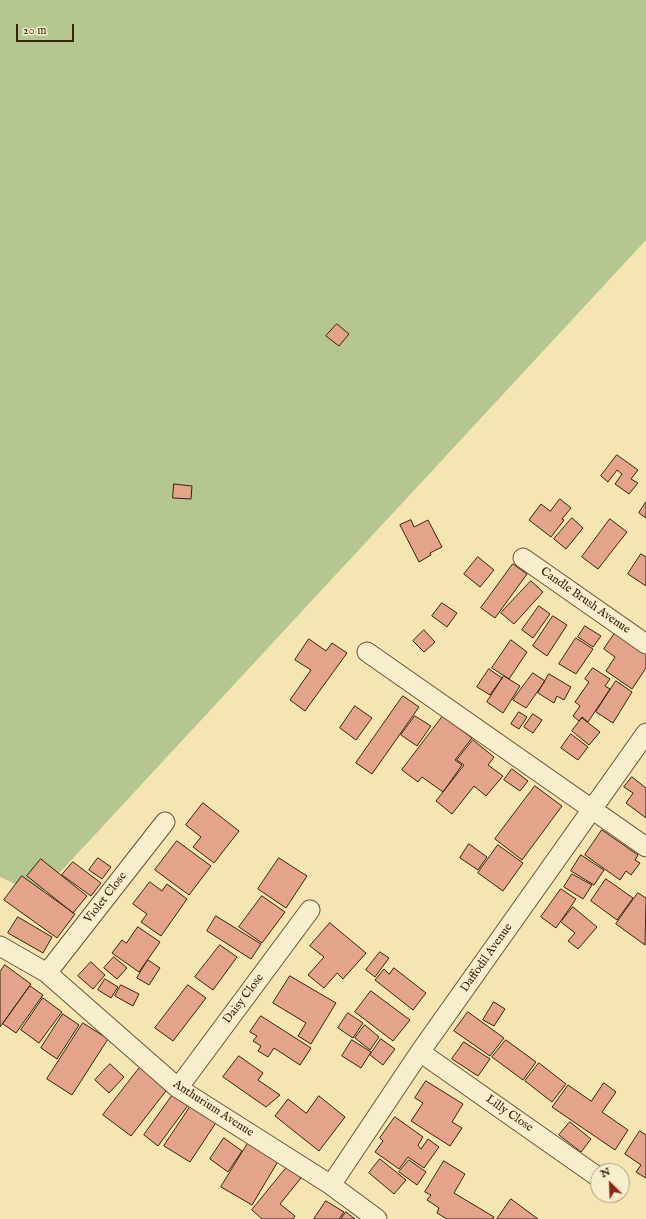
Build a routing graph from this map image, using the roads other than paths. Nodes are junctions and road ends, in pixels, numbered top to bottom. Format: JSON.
{"nodes":[{"id":1,"x":523,"y":558,"type":"dead end"},
{"id":2,"x":646,"y":644,"type":"edge"},
{"id":3,"x":367,"y":652,"type":"dead end"},
{"id":4,"x":646,"y":733,"type":"edge"},
{"id":5,"x":592,"y":808,"type":"junction"},
{"id":6,"x":165,"y":822,"type":"dead end"},
{"id":7,"x":646,"y":847,"type":"edge"},
{"id":8,"x":310,"y":910,"type":"dead end"},
{"id":9,"x":0,"y":946,"type":"edge"},
{"id":10,"x":47,"y":973,"type":"junction"},
{"id":11,"x":420,"y":1052,"type":"junction"},
{"id":12,"x":178,"y":1088,"type":"junction"},
{"id":13,"x":590,"y":1171,"type":"edge"},
{"id":14,"x":331,"y":1186,"type":"junction"},
{"id":15,"x":377,"y":1219,"type":"edge"}],
"edges":[{"from":1,"to":2,"type":"street","name":"Candle Brush Avenue"},
{"from":3,"to":5,"type":"street"},
{"from":4,"to":5,"type":"street","name":"Daffodil Avenue"},
{"from":5,"to":7,"type":"street"},
{"from":5,"to":11,"type":"street","name":"Daffodil Avenue"},
{"from":6,"to":10,"type":"street","name":"Violet Close"},
{"from":8,"to":12,"type":"street","name":"Daisy Close"},
{"from":9,"to":10,"type":"street","name":"Anthurium Avenue"},
{"from":10,"to":12,"type":"street","name":"Anthurium Avenue"},
{"from":11,"to":13,"type":"street","name":"Lilly Close"},
{"from":11,"to":14,"type":"street","name":"Daffodil Avenue"},
{"from":12,"to":14,"type":"street","name":"Anthurium Avenue"},
{"from":14,"to":15,"type":"street","name":"Anthurium Avenue"}]}
